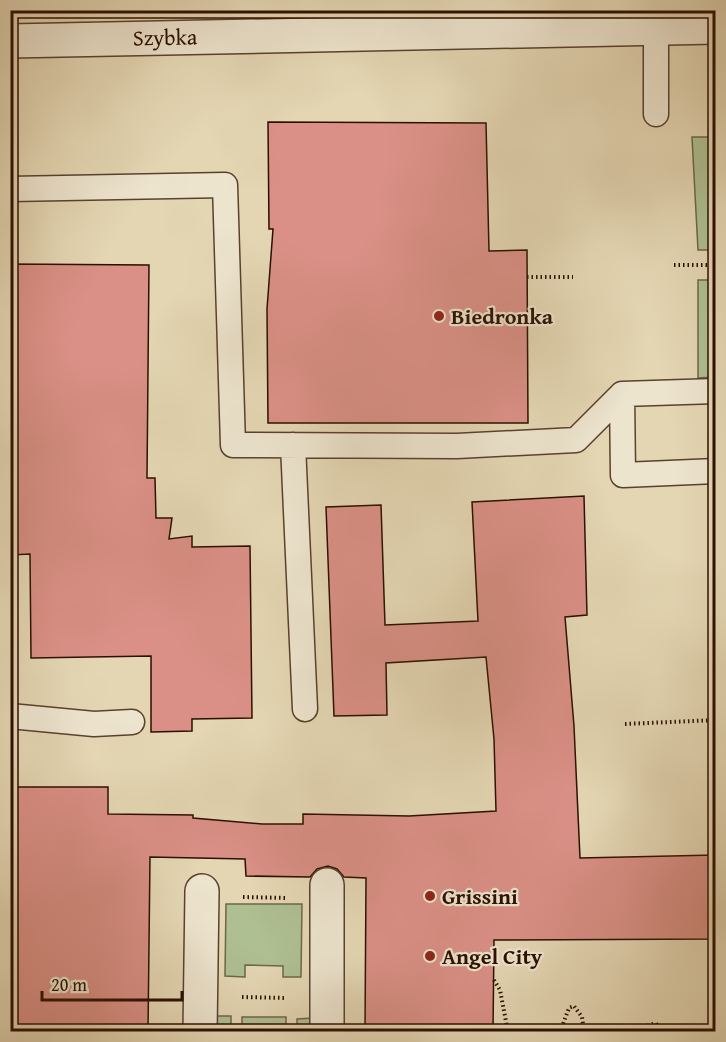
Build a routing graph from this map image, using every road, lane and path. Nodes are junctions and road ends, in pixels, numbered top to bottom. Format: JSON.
{"nodes":[{"id":1,"x":573,"y":20,"type":"edge"},
{"id":2,"x":656,"y":27,"type":"junction"},
{"id":3,"x":716,"y":27,"type":"edge"},
{"id":4,"x":10,"y":41,"type":"edge"},
{"id":5,"x":656,"y":114,"type":"dead end"},
{"id":6,"x":10,"y":189,"type":"edge"},
{"id":7,"x":674,"y":265,"type":"dead end"},
{"id":8,"x":716,"y":265,"type":"edge"},
{"id":9,"x":527,"y":277,"type":"dead end"},
{"id":10,"x":573,"y":277,"type":"dead end"},
{"id":11,"x":716,"y":391,"type":"edge"},
{"id":12,"x":622,"y":394,"type":"junction"},
{"id":13,"x":293,"y":445,"type":"junction"},
{"id":14,"x":716,"y":471,"type":"edge"},
{"id":15,"x":305,"y":710,"type":"dead end"},
{"id":16,"x":10,"y":716,"type":"edge"},
{"id":17,"x":716,"y":720,"type":"edge"},
{"id":18,"x":132,"y":722,"type":"dead end"},
{"id":19,"x":625,"y":724,"type":"dead end"},
{"id":20,"x":327,"y":885,"type":"dead end"},
{"id":21,"x":202,"y":891,"type":"dead end"},
{"id":22,"x":233,"y":897,"type":"dead end"},
{"id":23,"x":297,"y":898,"type":"dead end"},
{"id":24,"x":494,"y":980,"type":"dead end"},
{"id":25,"x":200,"y":995,"type":"junction"},
{"id":26,"x":327,"y":999,"type":"junction"},
{"id":27,"x":200,"y":1032,"type":"edge"},
{"id":28,"x":327,"y":1032,"type":"edge"},
{"id":29,"x":508,"y":1032,"type":"edge"},
{"id":30,"x":560,"y":1032,"type":"edge"},
{"id":31,"x":584,"y":1032,"type":"edge"},
{"id":32,"x":626,"y":1032,"type":"edge"},
{"id":33,"x":660,"y":1032,"type":"edge"}],
"edges":[{"from":1,"to":2,"type":"street","name":"Szybka"},
{"from":1,"to":4,"type":"street","name":"Szybka"},
{"from":2,"to":3,"type":"street","name":"Szybka"},
{"from":2,"to":5,"type":"lane"},
{"from":6,"to":13,"type":"lane"},
{"from":7,"to":8,"type":"path"},
{"from":9,"to":10,"type":"path"},
{"from":11,"to":12,"type":"lane"},
{"from":12,"to":13,"type":"lane"},
{"from":12,"to":14,"type":"lane"},
{"from":13,"to":15,"type":"lane"},
{"from":16,"to":18,"type":"lane"},
{"from":17,"to":19,"type":"path"},
{"from":20,"to":26,"type":"street"},
{"from":21,"to":25,"type":"street"},
{"from":22,"to":23,"type":"path"},
{"from":24,"to":29,"type":"path"},
{"from":25,"to":26,"type":"path"},
{"from":25,"to":27,"type":"street"},
{"from":26,"to":28,"type":"street"},
{"from":30,"to":31,"type":"path"},
{"from":32,"to":33,"type":"path"}]}
